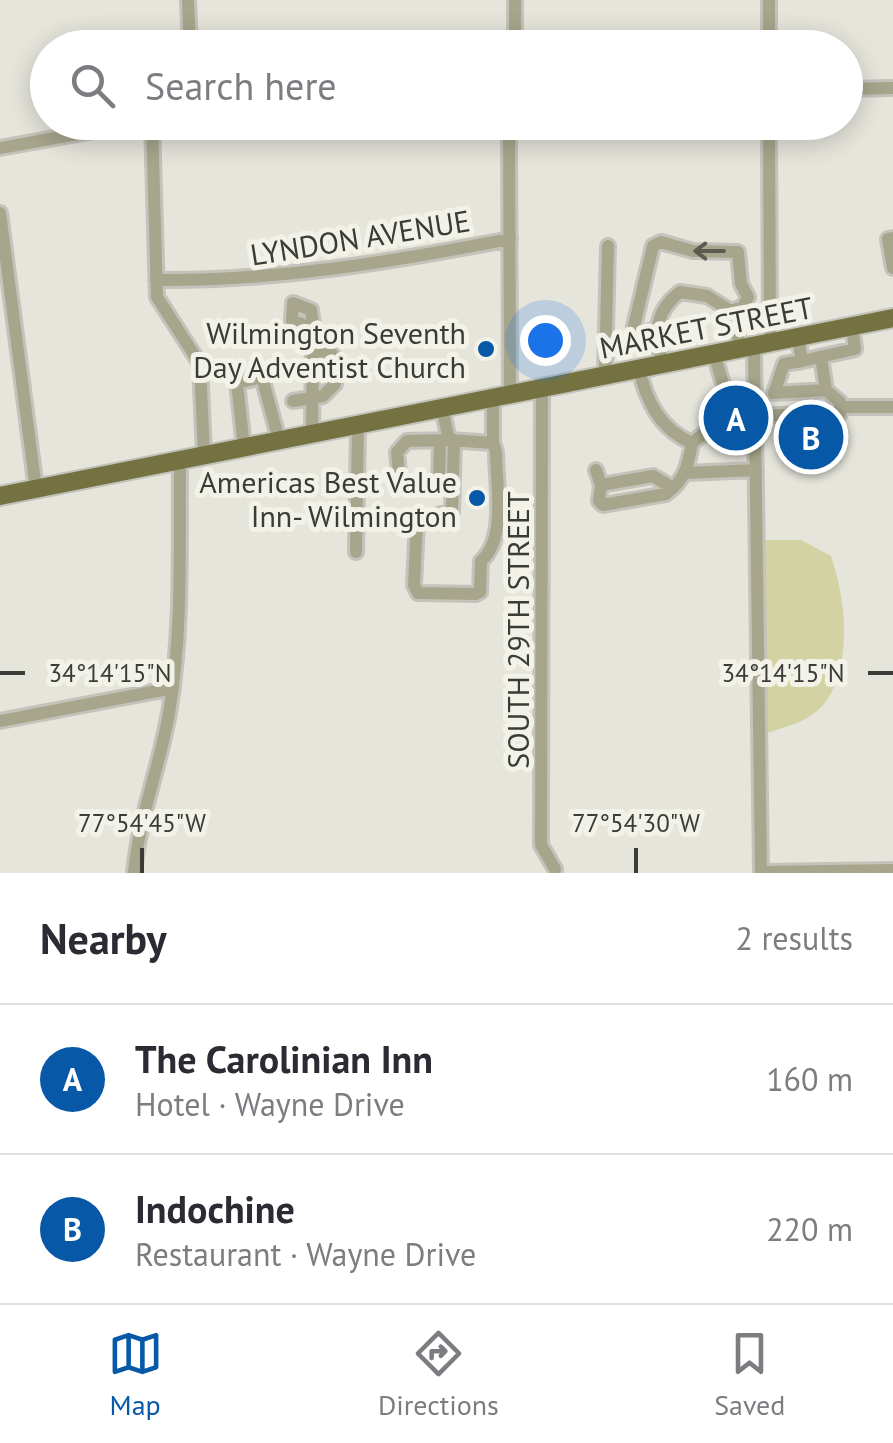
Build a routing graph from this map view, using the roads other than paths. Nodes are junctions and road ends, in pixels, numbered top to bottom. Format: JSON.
{"nodes":[{"id":1,"x":188,"y":0,"type":"edge"},
{"id":2,"x":515,"y":0,"type":"edge"},
{"id":3,"x":769,"y":0,"type":"edge"},
{"id":4,"x":189,"y":30,"type":"edge"},
{"id":5,"x":515,"y":30,"type":"edge"},
{"id":6,"x":769,"y":30,"type":"edge"},
{"id":7,"x":893,"y":88,"type":"edge"},
{"id":8,"x":863,"y":89,"type":"edge"},
{"id":9,"x":44,"y":140,"type":"edge"},
{"id":10,"x":152,"y":140,"type":"edge"},
{"id":11,"x":509,"y":140,"type":"edge"},
{"id":12,"x":769,"y":140,"type":"edge"},
{"id":13,"x":0,"y":148,"type":"edge"},
{"id":14,"x":0,"y":213,"type":"edge"},
{"id":15,"x":893,"y":238,"type":"edge"},
{"id":16,"x":510,"y":239,"type":"junction"},
{"id":17,"x":608,"y":246,"type":"dead end"},
{"id":18,"x":893,"y":268,"type":"edge"},
{"id":19,"x":156,"y":280,"type":"junction"},
{"id":20,"x":735,"y":317,"type":"junction"},
{"id":21,"x":893,"y":318,"type":"edge"},
{"id":22,"x":852,"y":326,"type":"junction"},
{"id":23,"x":313,"y":329,"type":"dead end"},
{"id":24,"x":656,"y":329,"type":"junction"},
{"id":25,"x":798,"y":337,"type":"junction"},
{"id":26,"x":755,"y":346,"type":"junction"},
{"id":27,"x":313,"y":348,"type":"junction"},
{"id":28,"x":714,"y":354,"type":"junction"},
{"id":29,"x":821,"y":356,"type":"junction"},
{"id":30,"x":802,"y":361,"type":"junction"},
{"id":31,"x":662,"y":364,"type":"junction"},
{"id":32,"x":639,"y":368,"type":"junction"},
{"id":33,"x":605,"y":375,"type":"junction"},
{"id":34,"x":542,"y":388,"type":"junction"},
{"id":35,"x":826,"y":390,"type":"junction"},
{"id":36,"x":774,"y":393,"type":"junction"},
{"id":37,"x":754,"y":394,"type":"junction"},
{"id":38,"x":501,"y":396,"type":"junction"},
{"id":39,"x":312,"y":399,"type":"junction"},
{"id":40,"x":293,"y":401,"type":"dead end"},
{"id":41,"x":893,"y":407,"type":"edge"},
{"id":42,"x":442,"y":408,"type":"junction"},
{"id":43,"x":840,"y":411,"type":"junction"},
{"id":44,"x":775,"y":415,"type":"junction"},
{"id":45,"x":755,"y":421,"type":"junction"},
{"id":46,"x":358,"y":424,"type":"junction"},
{"id":47,"x":312,"y":434,"type":"junction"},
{"id":48,"x":279,"y":440,"type":"junction"},
{"id":49,"x":448,"y":441,"type":"junction"},
{"id":50,"x":493,"y":443,"type":"junction"},
{"id":51,"x":692,"y":443,"type":"junction"},
{"id":52,"x":244,"y":447,"type":"junction"},
{"id":53,"x":204,"y":456,"type":"junction"},
{"id":54,"x":180,"y":460,"type":"junction"},
{"id":55,"x":596,"y":470,"type":"dead end"},
{"id":56,"x":756,"y":470,"type":"junction"},
{"id":57,"x":686,"y":472,"type":"junction"},
{"id":58,"x":601,"y":485,"type":"junction"},
{"id":59,"x":673,"y":488,"type":"junction"},
{"id":60,"x":36,"y":489,"type":"junction"},
{"id":61,"x":0,"y":496,"type":"edge"},
{"id":62,"x":356,"y":552,"type":"dead end"},
{"id":63,"x":173,"y":688,"type":"junction"},
{"id":64,"x":0,"y":721,"type":"edge"},
{"id":65,"x":555,"y":868,"type":"dead end"},
{"id":66,"x":893,"y":870,"type":"edge"},
{"id":67,"x":134,"y":873,"type":"edge"},
{"id":68,"x":761,"y":873,"type":"edge"}],
"edges":[{"from":1,"to":4,"type":"street"},
{"from":2,"to":5,"type":"street"},
{"from":3,"to":6,"type":"street"},
{"from":7,"to":8,"type":"street"},
{"from":9,"to":13,"type":"street"},
{"from":10,"to":19,"type":"street"},
{"from":11,"to":16,"type":"street"},
{"from":12,"to":26,"type":"street"},
{"from":14,"to":60,"type":"street"},
{"from":15,"to":18,"type":"street"},
{"from":16,"to":19,"type":"street","name":"LYNDON AVENUE"},
{"from":16,"to":38,"type":"street"},
{"from":17,"to":33,"type":"street"},
{"from":19,"to":53,"type":"street"},
{"from":20,"to":24,"type":"street"},
{"from":20,"to":24,"type":"street","one_way":true},
{"from":20,"to":26,"type":"street"},
{"from":21,"to":22,"type":"main road","name":"MARKET STREET"},
{"from":22,"to":25,"type":"main road","name":"MARKET STREET"},
{"from":22,"to":29,"type":"street"},
{"from":23,"to":27,"type":"street"},
{"from":24,"to":31,"type":"street"},
{"from":25,"to":26,"type":"main road","name":"MARKET STREET"},
{"from":25,"to":30,"type":"street"},
{"from":26,"to":28,"type":"main road","name":"MARKET STREET"},
{"from":26,"to":37,"type":"street"},
{"from":27,"to":39,"type":"street"},
{"from":27,"to":39,"type":"street"},
{"from":28,"to":31,"type":"main road","name":"MARKET STREET"},
{"from":28,"to":51,"type":"street"},
{"from":29,"to":30,"type":"street"},
{"from":29,"to":35,"type":"street"},
{"from":30,"to":36,"type":"street"},
{"from":31,"to":32,"type":"main road","name":"MARKET STREET"},
{"from":32,"to":33,"type":"main road","name":"MARKET STREET"},
{"from":32,"to":51,"type":"street"},
{"from":33,"to":34,"type":"main road","name":"MARKET STREET"},
{"from":34,"to":38,"type":"main road","name":"MARKET STREET"},
{"from":34,"to":65,"type":"street","name":"SOUTH 29TH STREET"},
{"from":35,"to":36,"type":"street"},
{"from":35,"to":43,"type":"street"},
{"from":36,"to":37,"type":"street"},
{"from":36,"to":44,"type":"street"},
{"from":37,"to":45,"type":"street"},
{"from":38,"to":42,"type":"main road","name":"MARKET STREET"},
{"from":38,"to":50,"type":"street"},
{"from":39,"to":40,"type":"street"},
{"from":39,"to":47,"type":"street"},
{"from":41,"to":43,"type":"street"},
{"from":42,"to":46,"type":"main road","name":"MARKET STREET"},
{"from":42,"to":49,"type":"street"},
{"from":43,"to":44,"type":"street"},
{"from":44,"to":45,"type":"street"},
{"from":45,"to":56,"type":"street"},
{"from":46,"to":47,"type":"main road","name":"MARKET STREET"},
{"from":46,"to":62,"type":"street"},
{"from":47,"to":48,"type":"main road","name":"MARKET STREET"},
{"from":48,"to":52,"type":"main road","name":"MARKET STREET"},
{"from":48,"to":52,"type":"street"},
{"from":49,"to":49,"type":"street"},
{"from":49,"to":50,"type":"street"},
{"from":49,"to":50,"type":"street"},
{"from":51,"to":57,"type":"street"},
{"from":52,"to":53,"type":"main road","name":"MARKET STREET"},
{"from":53,"to":54,"type":"main road","name":"MARKET STREET"},
{"from":54,"to":60,"type":"main road","name":"MARKET STREET"},
{"from":54,"to":63,"type":"street"},
{"from":55,"to":58,"type":"street"},
{"from":56,"to":57,"type":"street"},
{"from":56,"to":68,"type":"street"},
{"from":57,"to":59,"type":"street"},
{"from":58,"to":59,"type":"street"},
{"from":58,"to":59,"type":"street"},
{"from":60,"to":61,"type":"main road","name":"MARKET STREET"},
{"from":63,"to":64,"type":"street"},
{"from":63,"to":67,"type":"street"},
{"from":66,"to":68,"type":"street"}]}
